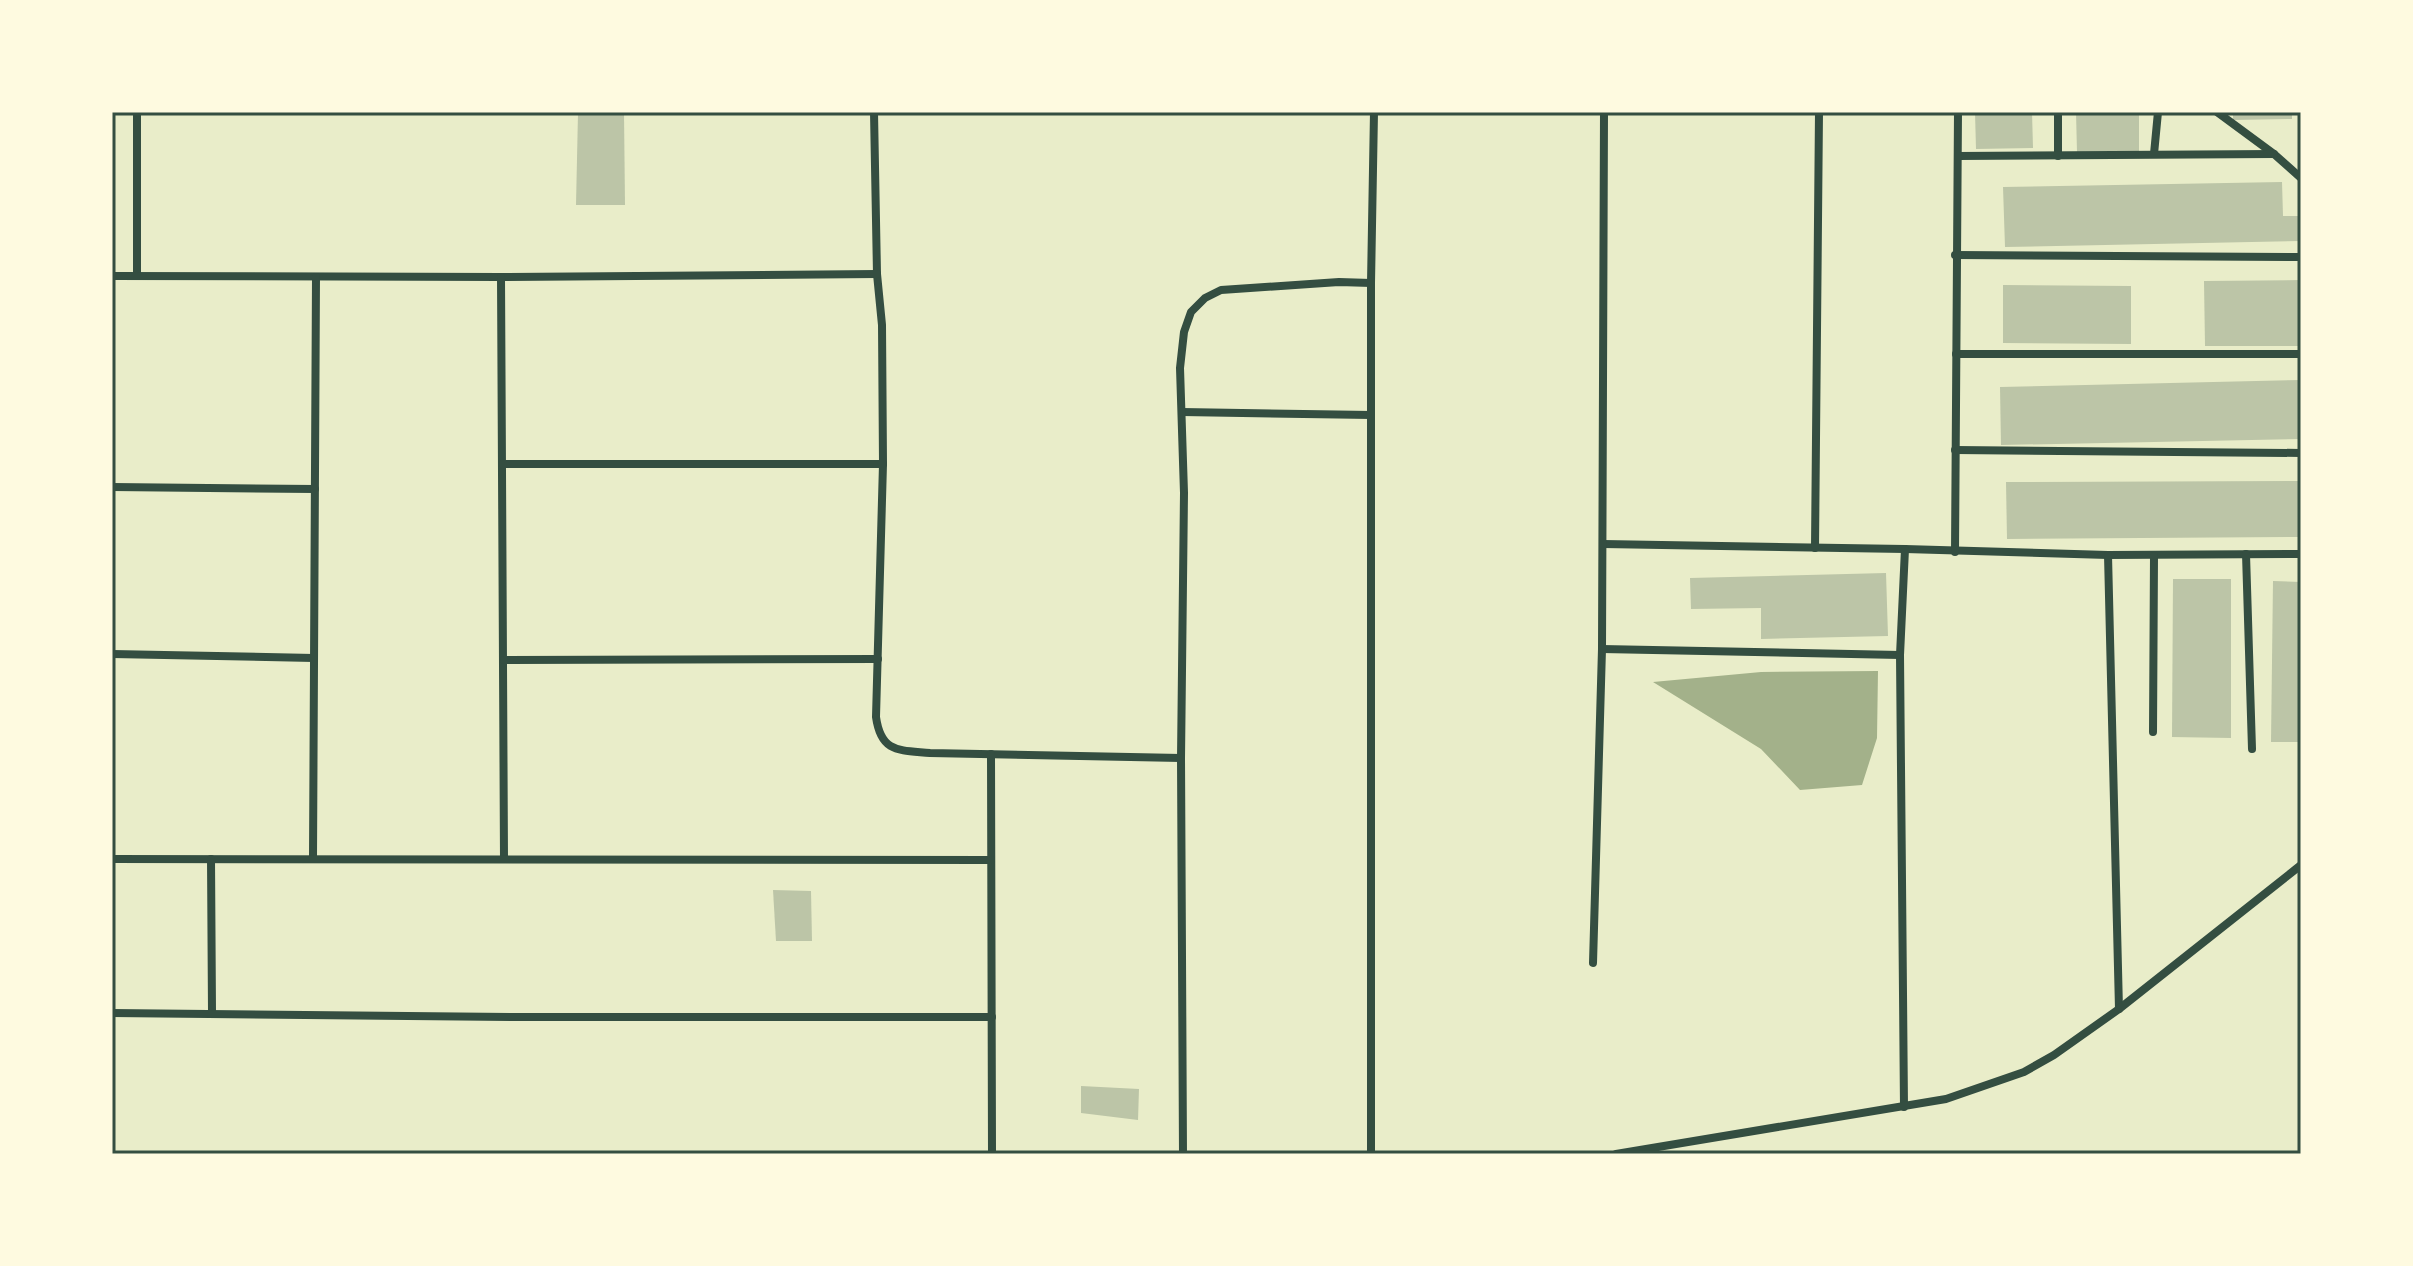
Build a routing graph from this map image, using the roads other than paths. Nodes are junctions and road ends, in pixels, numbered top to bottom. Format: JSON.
{"nodes":[{"id":1,"x":137,"y":112,"type":"edge"},
{"id":2,"x":874,"y":112,"type":"edge"},
{"id":3,"x":1374,"y":112,"type":"edge"},
{"id":4,"x":1604,"y":112,"type":"edge"},
{"id":5,"x":1819,"y":112,"type":"edge"},
{"id":6,"x":1958,"y":112,"type":"edge"},
{"id":7,"x":2058,"y":112,"type":"edge"},
{"id":8,"x":2158,"y":112,"type":"edge"},
{"id":9,"x":2217,"y":112,"type":"edge"},
{"id":10,"x":2154,"y":154,"type":"junction"},
{"id":11,"x":2274,"y":154,"type":"junction"},
{"id":12,"x":1958,"y":156,"type":"junction"},
{"id":13,"x":2058,"y":156,"type":"junction"},
{"id":14,"x":2301,"y":178,"type":"edge"},
{"id":15,"x":1955,"y":255,"type":"junction"},
{"id":16,"x":2301,"y":257,"type":"edge"},
{"id":17,"x":877,"y":274,"type":"junction"},
{"id":18,"x":112,"y":276,"type":"edge"},
{"id":19,"x":137,"y":276,"type":"junction"},
{"id":20,"x":316,"y":277,"type":"junction"},
{"id":21,"x":501,"y":277,"type":"junction"},
{"id":22,"x":1371,"y":283,"type":"junction"},
{"id":23,"x":1956,"y":354,"type":"junction"},
{"id":24,"x":2301,"y":354,"type":"edge"},
{"id":25,"x":1182,"y":412,"type":"junction"},
{"id":26,"x":1371,"y":415,"type":"junction"},
{"id":27,"x":1955,"y":450,"type":"junction"},
{"id":28,"x":2301,"y":453,"type":"edge"},
{"id":29,"x":503,"y":464,"type":"junction"},
{"id":30,"x":883,"y":464,"type":"junction"},
{"id":31,"x":112,"y":487,"type":"edge"},
{"id":32,"x":315,"y":489,"type":"junction"},
{"id":33,"x":1603,"y":544,"type":"junction"},
{"id":34,"x":1815,"y":548,"type":"junction"},
{"id":35,"x":1905,"y":549,"type":"junction"},
{"id":36,"x":1955,"y":552,"type":"junction"},
{"id":37,"x":2246,"y":554,"type":"junction"},
{"id":38,"x":2301,"y":554,"type":"edge"},
{"id":39,"x":2108,"y":555,"type":"junction"},
{"id":40,"x":2154,"y":556,"type":"junction"},
{"id":41,"x":1602,"y":649,"type":"junction"},
{"id":42,"x":112,"y":654,"type":"edge"},
{"id":43,"x":1900,"y":655,"type":"junction"},
{"id":44,"x":314,"y":658,"type":"junction"},
{"id":45,"x":878,"y":659,"type":"junction"},
{"id":46,"x":504,"y":660,"type":"junction"},
{"id":47,"x":2153,"y":732,"type":"dead end"},
{"id":48,"x":2252,"y":749,"type":"dead end"},
{"id":49,"x":991,"y":754,"type":"junction"},
{"id":50,"x":1181,"y":758,"type":"junction"},
{"id":51,"x":313,"y":858,"type":"junction"},
{"id":52,"x":504,"y":858,"type":"junction"},
{"id":53,"x":112,"y":859,"type":"edge"},
{"id":54,"x":211,"y":859,"type":"junction"},
{"id":55,"x":991,"y":860,"type":"junction"},
{"id":56,"x":2301,"y":865,"type":"edge"},
{"id":57,"x":1593,"y":963,"type":"dead end"},
{"id":58,"x":2119,"y":1009,"type":"junction"},
{"id":59,"x":212,"y":1012,"type":"junction"},
{"id":60,"x":112,"y":1013,"type":"edge"},
{"id":61,"x":992,"y":1017,"type":"junction"},
{"id":62,"x":1904,"y":1107,"type":"junction"},
{"id":63,"x":992,"y":1154,"type":"edge"},
{"id":64,"x":1183,"y":1154,"type":"edge"},
{"id":65,"x":1371,"y":1154,"type":"edge"},
{"id":66,"x":1616,"y":1154,"type":"edge"}],
"edges":[{"from":1,"to":19,"type":"street"},
{"from":2,"to":17,"type":"street"},
{"from":3,"to":22,"type":"street"},
{"from":4,"to":33,"type":"street"},
{"from":5,"to":34,"type":"street"},
{"from":6,"to":12,"type":"street"},
{"from":7,"to":13,"type":"street"},
{"from":8,"to":10,"type":"street"},
{"from":9,"to":11,"type":"street"},
{"from":10,"to":11,"type":"street"},
{"from":10,"to":13,"type":"street"},
{"from":11,"to":14,"type":"street"},
{"from":12,"to":13,"type":"street"},
{"from":12,"to":15,"type":"street"},
{"from":15,"to":16,"type":"street"},
{"from":15,"to":23,"type":"street"},
{"from":17,"to":21,"type":"street"},
{"from":17,"to":30,"type":"street"},
{"from":18,"to":19,"type":"street"},
{"from":19,"to":20,"type":"street"},
{"from":20,"to":21,"type":"street"},
{"from":20,"to":32,"type":"street"},
{"from":21,"to":29,"type":"street"},
{"from":22,"to":25,"type":"street"},
{"from":22,"to":26,"type":"street"},
{"from":23,"to":24,"type":"street"},
{"from":23,"to":27,"type":"street"},
{"from":25,"to":26,"type":"street"},
{"from":25,"to":50,"type":"street"},
{"from":26,"to":65,"type":"street"},
{"from":27,"to":28,"type":"street"},
{"from":27,"to":36,"type":"street"},
{"from":29,"to":30,"type":"street"},
{"from":29,"to":46,"type":"street"},
{"from":30,"to":45,"type":"street"},
{"from":31,"to":32,"type":"street"},
{"from":32,"to":44,"type":"street"},
{"from":33,"to":34,"type":"street"},
{"from":33,"to":41,"type":"street"},
{"from":34,"to":35,"type":"street"},
{"from":35,"to":36,"type":"street"},
{"from":35,"to":43,"type":"street"},
{"from":36,"to":39,"type":"street"},
{"from":37,"to":38,"type":"street"},
{"from":37,"to":40,"type":"street"},
{"from":37,"to":48,"type":"street"},
{"from":39,"to":40,"type":"street"},
{"from":39,"to":58,"type":"street"},
{"from":40,"to":47,"type":"street"},
{"from":41,"to":43,"type":"street"},
{"from":41,"to":57,"type":"street"},
{"from":42,"to":44,"type":"street"},
{"from":43,"to":62,"type":"street"},
{"from":44,"to":51,"type":"street"},
{"from":45,"to":46,"type":"street"},
{"from":45,"to":49,"type":"street"},
{"from":46,"to":52,"type":"street"},
{"from":49,"to":50,"type":"street"},
{"from":49,"to":55,"type":"street"},
{"from":50,"to":64,"type":"street"},
{"from":51,"to":52,"type":"street"},
{"from":51,"to":54,"type":"street"},
{"from":52,"to":55,"type":"street"},
{"from":53,"to":54,"type":"street"},
{"from":54,"to":59,"type":"street"},
{"from":55,"to":61,"type":"street"},
{"from":56,"to":58,"type":"street"},
{"from":58,"to":62,"type":"street"},
{"from":59,"to":60,"type":"street"},
{"from":59,"to":61,"type":"street"},
{"from":61,"to":63,"type":"street"},
{"from":62,"to":66,"type":"street"}]}
